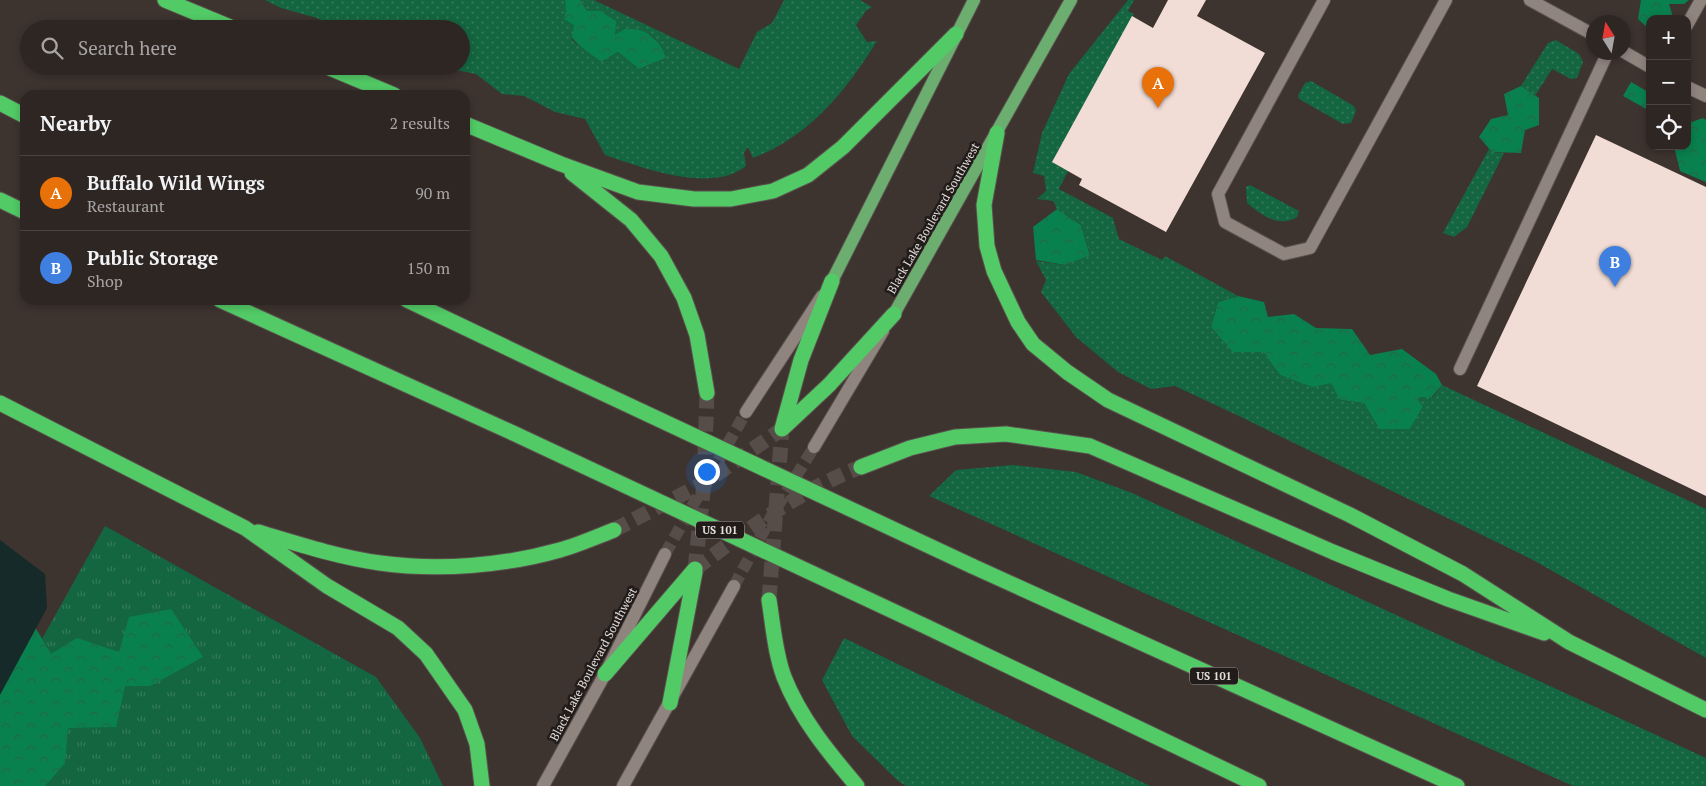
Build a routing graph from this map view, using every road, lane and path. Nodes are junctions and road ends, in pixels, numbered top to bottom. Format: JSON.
{"nodes":[{"id":1,"x":165,"y":0,"type":"edge"},
{"id":2,"x":974,"y":0,"type":"edge"},
{"id":3,"x":1071,"y":0,"type":"edge"},
{"id":4,"x":1324,"y":0,"type":"edge"},
{"id":5,"x":1446,"y":0,"type":"edge"},
{"id":6,"x":1530,"y":0,"type":"edge"},
{"id":7,"x":1701,"y":0,"type":"edge"},
{"id":8,"x":1691,"y":18,"type":"edge"},
{"id":9,"x":213,"y":20,"type":"edge"},
{"id":10,"x":1586,"y":31,"type":"edge"},
{"id":11,"x":956,"y":34,"type":"junction"},
{"id":12,"x":1631,"y":56,"type":"edge"},
{"id":13,"x":1604,"y":60,"type":"edge"},
{"id":14,"x":1646,"y":65,"type":"edge"},
{"id":15,"x":346,"y":75,"type":"edge"},
{"id":16,"x":1691,"y":89,"type":"edge"},
{"id":17,"x":382,"y":90,"type":"edge"},
{"id":18,"x":1706,"y":96,"type":"edge"},
{"id":19,"x":0,"y":103,"type":"edge"},
{"id":20,"x":20,"y":113,"type":"edge"},
{"id":21,"x":470,"y":126,"type":"edge"},
{"id":22,"x":997,"y":134,"type":"junction"},
{"id":23,"x":561,"y":164,"type":"junction"},
{"id":24,"x":0,"y":200,"type":"edge"},
{"id":25,"x":20,"y":210,"type":"edge"},
{"id":26,"x":832,"y":281,"type":"junction"},
{"id":27,"x":231,"y":305,"type":"edge"},
{"id":28,"x":417,"y":305,"type":"edge"},
{"id":29,"x":894,"y":314,"type":"junction"},
{"id":30,"x":1460,"y":370,"type":"dead end"},
{"id":31,"x":707,"y":393,"type":"tunnel mouth"},
{"id":32,"x":0,"y":403,"type":"edge"},
{"id":33,"x":746,"y":412,"type":"tunnel mouth"},
{"id":34,"x":814,"y":447,"type":"tunnel mouth"},
{"id":35,"x":861,"y":467,"type":"tunnel mouth"},
{"id":36,"x":245,"y":528,"type":"junction"},
{"id":37,"x":614,"y":530,"type":"tunnel mouth"},
{"id":38,"x":665,"y":554,"type":"tunnel mouth"},
{"id":39,"x":734,"y":586,"type":"tunnel mouth"},
{"id":40,"x":769,"y":600,"type":"tunnel mouth"},
{"id":41,"x":1569,"y":642,"type":"junction"},
{"id":42,"x":605,"y":674,"type":"junction"},
{"id":43,"x":670,"y":703,"type":"junction"},
{"id":44,"x":1706,"y":710,"type":"edge"},
{"id":45,"x":482,"y":786,"type":"edge"},
{"id":46,"x":543,"y":786,"type":"edge"},
{"id":47,"x":623,"y":786,"type":"edge"},
{"id":48,"x":857,"y":786,"type":"edge"},
{"id":49,"x":1259,"y":786,"type":"edge"},
{"id":50,"x":1457,"y":786,"type":"edge"}],
"edges":[{"from":1,"to":9,"type":"highway"},
{"from":2,"to":11,"type":"main road"},
{"from":3,"to":22,"type":"main road","name":"Black Lake Boulevard Southwest"},
{"from":4,"to":5,"type":"street"},
{"from":6,"to":10,"type":"street"},
{"from":7,"to":8,"type":"street"},
{"from":11,"to":23,"type":"highway"},
{"from":11,"to":26,"type":"main road"},
{"from":12,"to":14,"type":"street"},
{"from":13,"to":30,"type":"street"},
{"from":15,"to":17,"type":"highway"},
{"from":16,"to":18,"type":"street"},
{"from":19,"to":20,"type":"highway"},
{"from":21,"to":23,"type":"highway"},
{"from":22,"to":29,"type":"main road","name":"Black Lake Boulevard Southwest"},
{"from":22,"to":41,"type":"highway"},
{"from":23,"to":31,"type":"highway"},
{"from":24,"to":25,"type":"highway"},
{"from":26,"to":29,"type":"highway"},
{"from":26,"to":33,"type":"street"},
{"from":27,"to":49,"type":"highway","number":"US 101","bridge":true},
{"from":28,"to":50,"type":"highway","number":"US 101","bridge":true},
{"from":29,"to":34,"type":"street","name":"Black Lake Boulevard Southwest"},
{"from":32,"to":36,"type":"highway"},
{"from":35,"to":41,"type":"highway"},
{"from":36,"to":37,"type":"highway"},
{"from":36,"to":45,"type":"highway"},
{"from":38,"to":42,"type":"street","name":"Black Lake Boulevard Southwest"},
{"from":39,"to":43,"type":"street"},
{"from":40,"to":48,"type":"highway"},
{"from":41,"to":44,"type":"highway"},
{"from":42,"to":43,"type":"highway"},
{"from":42,"to":46,"type":"street","name":"Black Lake Boulevard Southwest"},
{"from":43,"to":47,"type":"street"}]}
